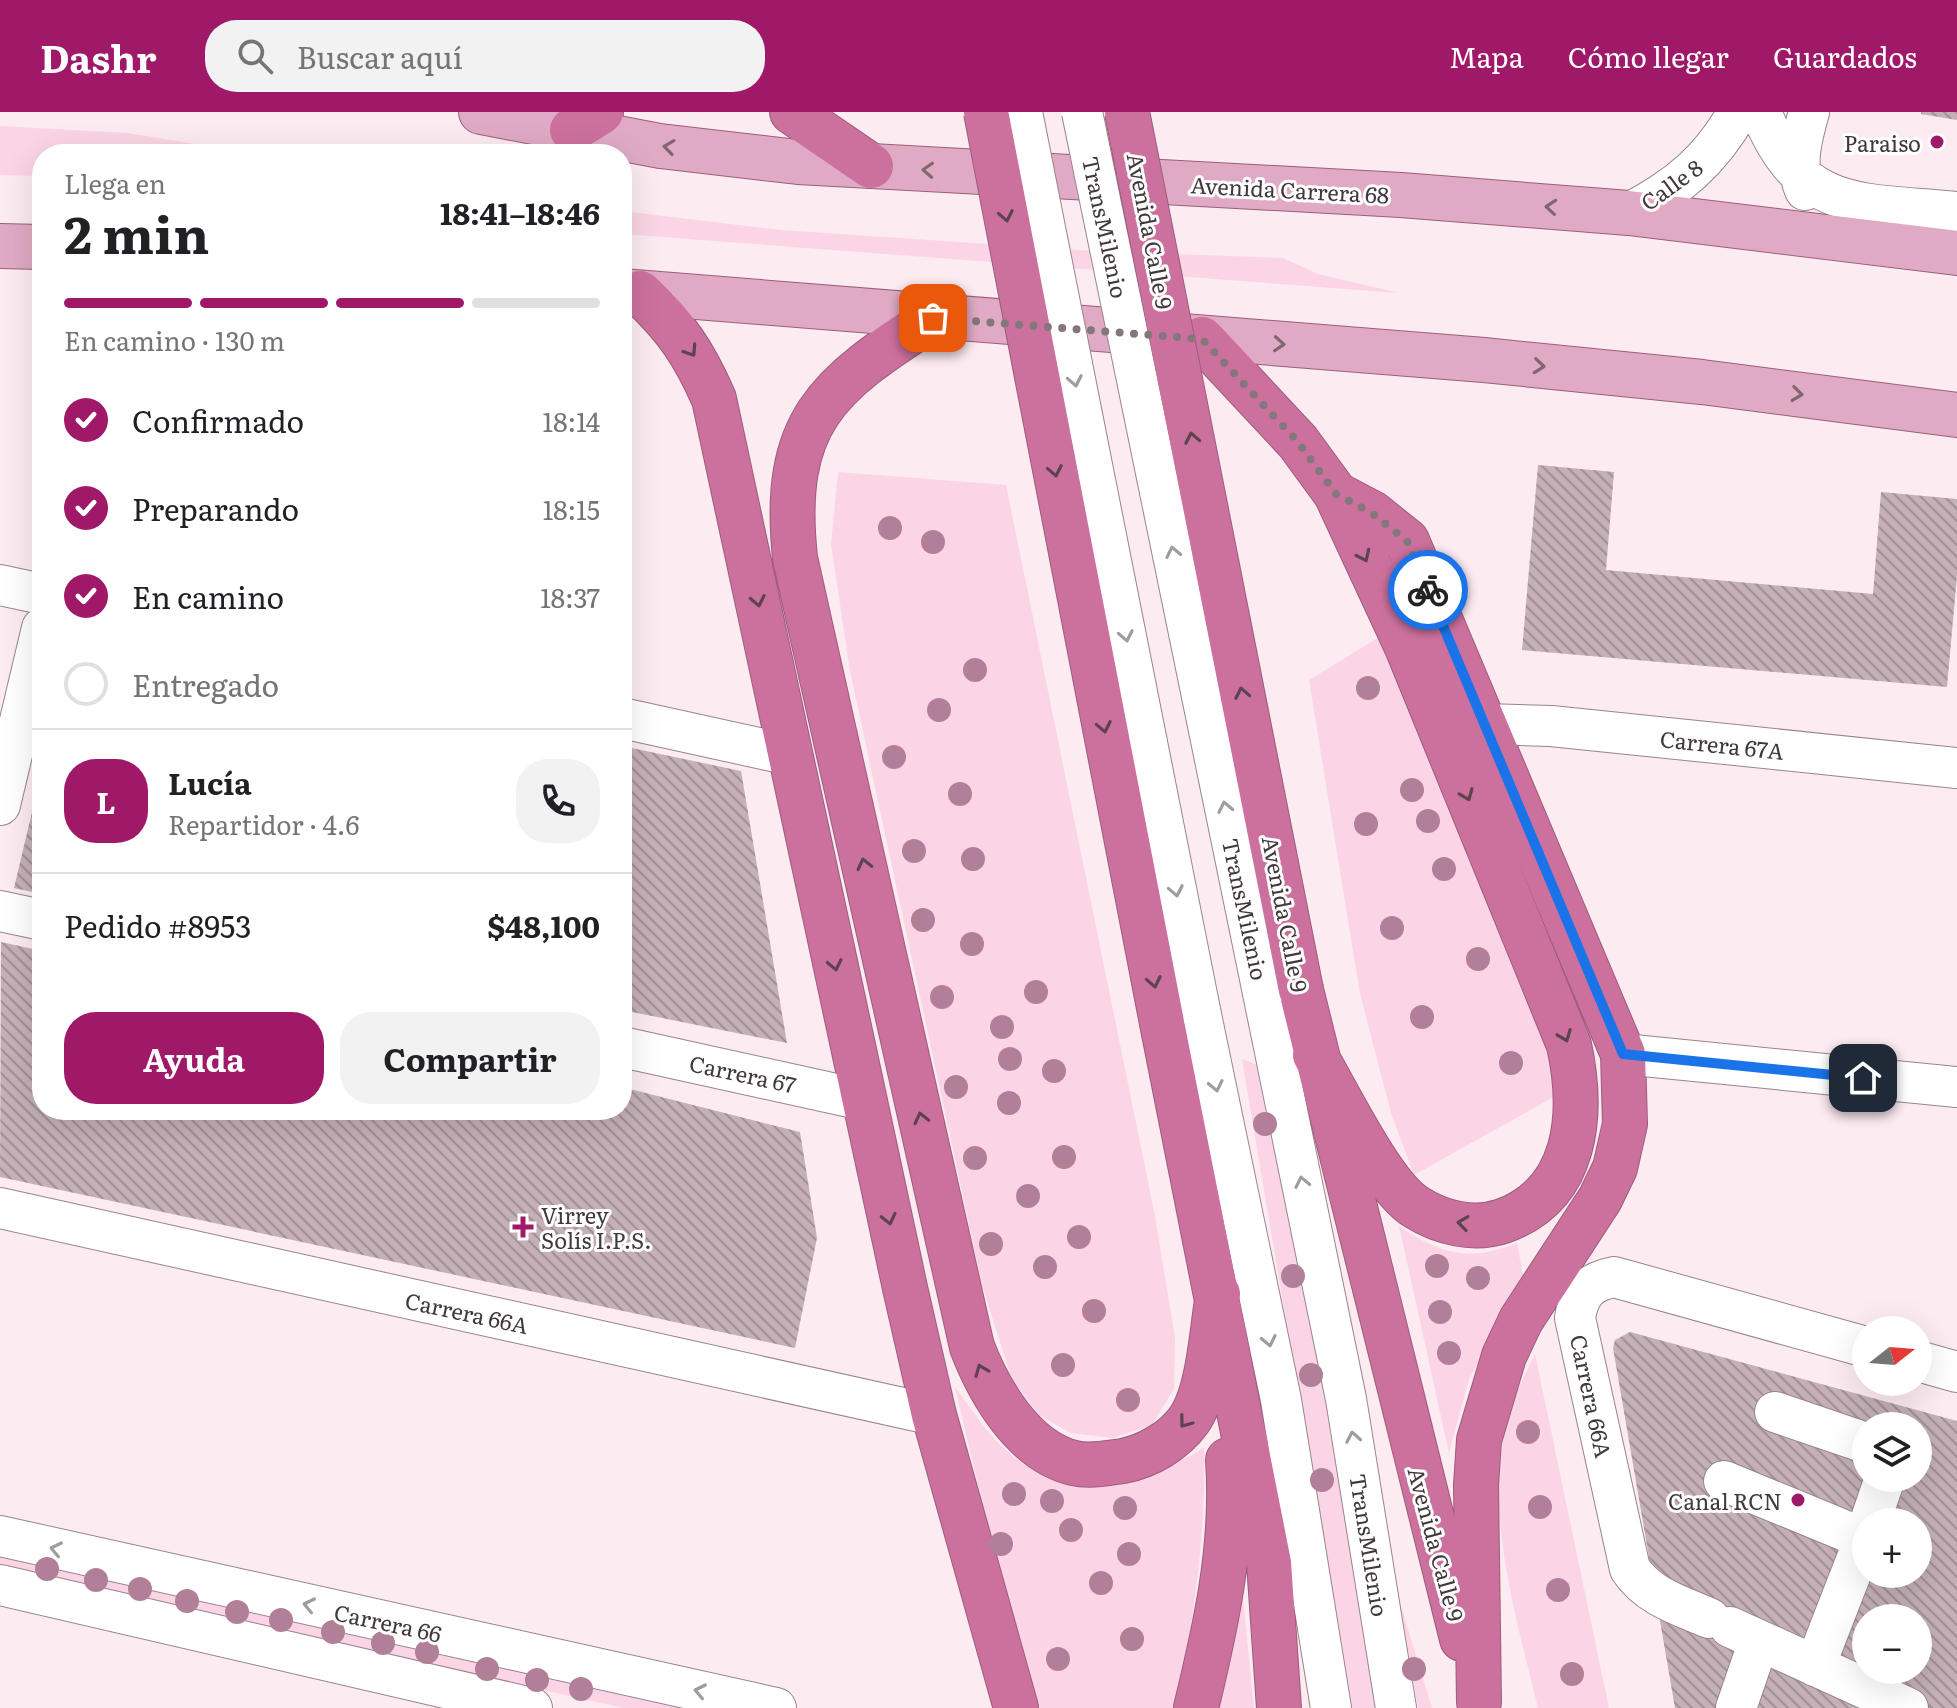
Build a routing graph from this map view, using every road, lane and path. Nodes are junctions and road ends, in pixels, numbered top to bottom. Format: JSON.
{"nodes":[{"id":1,"x":481,"y":112,"type":"edge"},
{"id":2,"x":792,"y":112,"type":"edge"},
{"id":3,"x":986,"y":112,"type":"edge"},
{"id":4,"x":1022,"y":112,"type":"edge"},
{"id":5,"x":1082,"y":112,"type":"edge"},
{"id":6,"x":1127,"y":112,"type":"edge"},
{"id":7,"x":1738,"y":112,"type":"edge"},
{"id":8,"x":1761,"y":112,"type":"edge"},
{"id":9,"x":1809,"y":112,"type":"edge"},
{"id":10,"x":586,"y":121,"type":"edge"},
{"id":11,"x":871,"y":166,"type":"junction"},
{"id":12,"x":1799,"y":176,"type":"junction"},
{"id":13,"x":1957,"y":212,"type":"edge"},
{"id":14,"x":1629,"y":213,"type":"junction"},
{"id":15,"x":1837,"y":237,"type":"junction"},
{"id":16,"x":0,"y":246,"type":"edge"},
{"id":17,"x":32,"y":247,"type":"edge"},
{"id":18,"x":1957,"y":253,"type":"edge"},
{"id":19,"x":632,"y":292,"type":"edge"},
{"id":20,"x":632,"y":293,"type":"edge"},
{"id":21,"x":933,"y":318,"type":"junction"},
{"id":22,"x":1202,"y":339,"type":"junction"},
{"id":23,"x":1957,"y":415,"type":"edge"},
{"id":24,"x":1336,"y":494,"type":"junction"},
{"id":25,"x":0,"y":585,"type":"edge"},
{"id":26,"x":32,"y":592,"type":"edge"},
{"id":27,"x":32,"y":670,"type":"edge"},
{"id":28,"x":632,"y":720,"type":"edge"},
{"id":29,"x":1486,"y":724,"type":"junction"},
{"id":30,"x":790,"y":755,"type":"junction"},
{"id":31,"x":1957,"y":768,"type":"edge"},
{"id":32,"x":0,"y":805,"type":"edge"},
{"id":33,"x":0,"y":911,"type":"edge"},
{"id":34,"x":32,"y":918,"type":"edge"},
{"id":35,"x":1282,"y":991,"type":"junction"},
{"id":36,"x":1181,"y":1017,"type":"junction"},
{"id":37,"x":632,"y":1049,"type":"edge"},
{"id":38,"x":1623,"y":1054,"type":"junction"},
{"id":39,"x":1315,"y":1055,"type":"junction"},
{"id":40,"x":1957,"y":1087,"type":"edge"},
{"id":41,"x":863,"y":1100,"type":"junction"},
{"id":42,"x":0,"y":1208,"type":"edge"},
{"id":43,"x":1218,"y":1294,"type":"junction"},
{"id":44,"x":1852,"y":1343,"type":"edge"},
{"id":45,"x":1932,"y":1365,"type":"edge"},
{"id":46,"x":1957,"y":1372,"type":"edge"},
{"id":47,"x":1775,"y":1412,"type":"dead end"},
{"id":48,"x":934,"y":1415,"type":"junction"},
{"id":49,"x":1852,"y":1438,"type":"edge"},
{"id":50,"x":1724,"y":1481,"type":"dead end"},
{"id":51,"x":1852,"y":1527,"type":"edge"},
{"id":52,"x":0,"y":1536,"type":"edge"},
{"id":53,"x":1852,"y":1571,"type":"edge"},
{"id":54,"x":0,"y":1585,"type":"edge"},
{"id":55,"x":1733,"y":1629,"type":"junction"},
{"id":56,"x":1815,"y":1666,"type":"junction"},
{"id":57,"x":1480,"y":1705,"type":"edge"},
{"id":58,"x":532,"y":1708,"type":"edge"},
{"id":59,"x":776,"y":1708,"type":"edge"},
{"id":60,"x":1016,"y":1708,"type":"edge"},
{"id":61,"x":1196,"y":1708,"type":"edge"},
{"id":62,"x":1279,"y":1708,"type":"edge"},
{"id":63,"x":1331,"y":1708,"type":"edge"},
{"id":64,"x":1396,"y":1708,"type":"edge"},
{"id":65,"x":1736,"y":1708,"type":"edge"},
{"id":66,"x":1908,"y":1708,"type":"edge"}],
"edges":[{"from":1,"to":10,"type":"main road","name":"Avenida Carrera 68"},
{"from":2,"to":11,"type":"highway"},
{"from":3,"to":36,"type":"highway","one_way":true,"bridge":true},
{"from":4,"to":36,"type":"street","one_way":true,"bridge":true},
{"from":35,"to":5,"type":"street","name":"TransMilenio","one_way":true,"bridge":true},
{"from":35,"to":6,"type":"highway","name":"Avenida Calle 9","one_way":true,"bridge":true},
{"from":7,"to":14,"type":"street","name":"Calle 8"},
{"from":8,"to":12,"type":"street"},
{"from":9,"to":12,"type":"street"},
{"from":11,"to":10,"type":"main road","name":"Avenida Carrera 68","one_way":true},
{"from":14,"to":11,"type":"main road","name":"Avenida Carrera 68","one_way":true},
{"from":12,"to":13,"type":"street"},
{"from":12,"to":15,"type":"street"},
{"from":14,"to":15,"type":"main road","name":"Avenida Carrera 68"},
{"from":15,"to":18,"type":"main road","name":"Avenida Carrera 68"},
{"from":16,"to":17,"type":"main road"},
{"from":19,"to":21,"type":"main road"},
{"from":20,"to":30,"type":"highway","one_way":true},
{"from":21,"to":22,"type":"main road"},
{"from":43,"to":21,"type":"highway","one_way":true},
{"from":22,"to":23,"type":"main road","one_way":true},
{"from":22,"to":24,"type":"highway"},
{"from":24,"to":29,"type":"highway"},
{"from":24,"to":39,"type":"highway","one_way":true},
{"from":25,"to":26,"type":"street"},
{"from":27,"to":32,"type":"street"},
{"from":28,"to":30,"type":"street"},
{"from":29,"to":31,"type":"street","name":"Carrera 67A"},
{"from":29,"to":38,"type":"highway"},
{"from":30,"to":41,"type":"highway","one_way":true},
{"from":33,"to":34,"type":"street"},
{"from":35,"to":39,"type":"highway","name":"Avenida Calle 9"},
{"from":64,"to":35,"type":"street","name":"TransMilenio","one_way":true},
{"from":36,"to":43,"type":"highway"},
{"from":36,"to":63,"type":"street","one_way":true},
{"from":37,"to":41,"type":"street","name":"Carrera 67"},
{"from":38,"to":40,"type":"street"},
{"from":38,"to":57,"type":"highway"},
{"from":39,"to":57,"type":"highway","name":"Avenida Calle 9"},
{"from":41,"to":48,"type":"highway","one_way":true},
{"from":42,"to":48,"type":"street","name":"Carrera 66A"},
{"from":43,"to":61,"type":"highway"},
{"from":43,"to":62,"type":"highway"},
{"from":44,"to":55,"type":"street","name":"Carrera 66A"},
{"from":45,"to":46,"type":"street"},
{"from":47,"to":49,"type":"street"},
{"from":48,"to":60,"type":"highway"},
{"from":50,"to":51,"type":"street"},
{"from":59,"to":52,"type":"street","name":"Carrera 66","one_way":true},
{"from":53,"to":56,"type":"street"},
{"from":54,"to":58,"type":"street"},
{"from":55,"to":56,"type":"street"},
{"from":55,"to":65,"type":"street"},
{"from":56,"to":66,"type":"street"}]}
